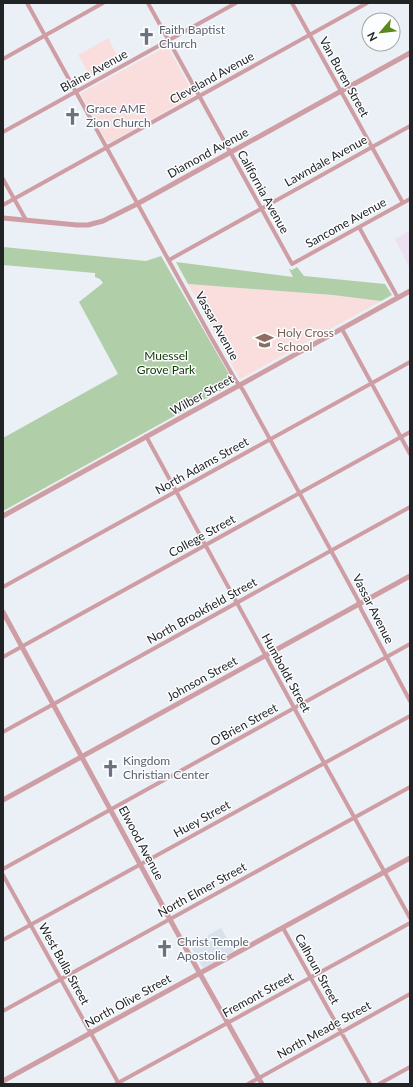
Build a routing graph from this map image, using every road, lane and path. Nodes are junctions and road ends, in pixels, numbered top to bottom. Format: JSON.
{"nodes":[{"id":1,"x":27,"y":3,"type":"edge"},
{"id":2,"x":103,"y":3,"type":"edge"},
{"id":3,"x":148,"y":3,"type":"edge"},
{"id":4,"x":236,"y":3,"type":"edge"},
{"id":5,"x":292,"y":3,"type":"edge"},
{"id":6,"x":367,"y":3,"type":"edge"},
{"id":7,"x":45,"y":35,"type":"junction"},
{"id":8,"x":309,"y":35,"type":"junction"},
{"id":9,"x":168,"y":41,"type":"junction"},
{"id":10,"x":410,"y":53,"type":"edge"},
{"id":11,"x":3,"y":59,"type":"edge"},
{"id":12,"x":340,"y":91,"type":"junction"},
{"id":13,"x":76,"y":92,"type":"junction"},
{"id":14,"x":199,"y":96,"type":"junction"},
{"id":15,"x":410,"y":126,"type":"edge"},
{"id":16,"x":3,"y":132,"type":"edge"},
{"id":17,"x":371,"y":147,"type":"junction"},
{"id":18,"x":107,"y":148,"type":"junction"},
{"id":19,"x":230,"y":153,"type":"junction"},
{"id":20,"x":3,"y":179,"type":"edge"},
{"id":21,"x":14,"y":199,"type":"junction"},
{"id":22,"x":410,"y":199,"type":"edge"},
{"id":23,"x":403,"y":203,"type":"junction"},
{"id":24,"x":138,"y":204,"type":"junction"},
{"id":25,"x":3,"y":205,"type":"edge"},
{"id":26,"x":261,"y":209,"type":"junction"},
{"id":27,"x":3,"y":218,"type":"edge"},
{"id":28,"x":26,"y":220,"type":"junction"},
{"id":29,"x":359,"y":227,"type":"junction"},
{"id":30,"x":169,"y":260,"type":"junction"},
{"id":31,"x":292,"y":264,"type":"joint"},
{"id":32,"x":410,"y":292,"type":"edge"},
{"id":33,"x":398,"y":298,"type":"junction"},
{"id":34,"x":342,"y":329,"type":"junction"},
{"id":35,"x":410,"y":362,"type":"edge"},
{"id":36,"x":371,"y":384,"type":"junction"},
{"id":37,"x":240,"y":385,"type":"junction"},
{"id":38,"x":410,"y":432,"type":"edge"},
{"id":39,"x":146,"y":436,"type":"junction"},
{"id":40,"x":401,"y":438,"type":"junction"},
{"id":41,"x":270,"y":439,"type":"junction"},
{"id":42,"x":410,"y":454,"type":"edge"},
{"id":43,"x":175,"y":491,"type":"junction"},
{"id":44,"x":300,"y":494,"type":"junction"},
{"id":45,"x":410,"y":508,"type":"edge"},
{"id":46,"x":3,"y":516,"type":"edge"},
{"id":47,"x":205,"y":546,"type":"junction"},
{"id":48,"x":331,"y":551,"type":"junction"},
{"id":49,"x":410,"y":576,"type":"edge"},
{"id":50,"x":3,"y":587,"type":"edge"},
{"id":51,"x":237,"y":603,"type":"junction"},
{"id":52,"x":359,"y":604,"type":"junction"},
{"id":53,"x":3,"y":612,"type":"edge"},
{"id":54,"x":410,"y":644,"type":"edge"},
{"id":55,"x":22,"y":647,"type":"junction"},
{"id":56,"x":265,"y":656,"type":"junction"},
{"id":57,"x":3,"y":657,"type":"edge"},
{"id":58,"x":387,"y":657,"type":"junction"},
{"id":59,"x":410,"y":701,"type":"edge"},
{"id":60,"x":54,"y":704,"type":"junction"},
{"id":61,"x":294,"y":708,"type":"junction"},
{"id":62,"x":410,"y":716,"type":"edge"},
{"id":63,"x":3,"y":732,"type":"edge"},
{"id":64,"x":82,"y":757,"type":"junction"},
{"id":65,"x":324,"y":763,"type":"junction"},
{"id":66,"x":410,"y":787,"type":"edge"},
{"id":67,"x":3,"y":800,"type":"edge"},
{"id":68,"x":111,"y":809,"type":"junction"},
{"id":69,"x":354,"y":818,"type":"junction"},
{"id":70,"x":410,"y":858,"type":"edge"},
{"id":71,"x":141,"y":864,"type":"junction"},
{"id":72,"x":3,"y":869,"type":"edge"},
{"id":73,"x":384,"y":872,"type":"junction"},
{"id":74,"x":3,"y":875,"type":"edge"},
{"id":75,"x":410,"y":918,"type":"edge"},
{"id":76,"x":171,"y":919,"type":"junction"},
{"id":77,"x":410,"y":923,"type":"edge"},
{"id":78,"x":31,"y":925,"type":"junction"},
{"id":79,"x":283,"y":928,"type":"junction"},
{"id":80,"x":3,"y":940,"type":"edge"},
{"id":81,"x":200,"y":973,"type":"junction"},
{"id":82,"x":311,"y":978,"type":"junction"},
{"id":83,"x":60,"y":980,"type":"junction"},
{"id":84,"x":410,"y":994,"type":"edge"},
{"id":85,"x":3,"y":1011,"type":"edge"},
{"id":86,"x":228,"y":1023,"type":"junction"},
{"id":87,"x":341,"y":1032,"type":"junction"},
{"id":88,"x":90,"y":1034,"type":"junction"},
{"id":89,"x":410,"y":1067,"type":"edge"},
{"id":90,"x":259,"y":1078,"type":"junction"},
{"id":91,"x":3,"y":1082,"type":"edge"},
{"id":92,"x":118,"y":1084,"type":"edge"},
{"id":93,"x":248,"y":1084,"type":"edge"},
{"id":94,"x":262,"y":1084,"type":"edge"},
{"id":95,"x":370,"y":1084,"type":"edge"},
{"id":96,"x":379,"y":1084,"type":"edge"}],
"edges":[{"from":1,"to":7,"type":"street","name":"Vassar Avenue"},
{"from":2,"to":7,"type":"street"},
{"from":3,"to":9,"type":"street","name":"California Avenue"},
{"from":4,"to":9,"type":"street","name":"Blaine Avenue"},
{"from":5,"to":8,"type":"street","name":"Van Buren Street"},
{"from":6,"to":8,"type":"street","name":"Cleveland Avenue"},
{"from":7,"to":11,"type":"street"},
{"from":7,"to":13,"type":"street","name":"Vassar Avenue"},
{"from":8,"to":12,"type":"street","name":"Van Buren Street"},
{"from":8,"to":14,"type":"street","name":"Cleveland Avenue"},
{"from":9,"to":13,"type":"street","name":"Blaine Avenue"},
{"from":9,"to":14,"type":"street","name":"California Avenue"},
{"from":10,"to":12,"type":"street","name":"Diamond Avenue"},
{"from":12,"to":17,"type":"street","name":"Van Buren Street"},
{"from":12,"to":19,"type":"street","name":"Diamond Avenue"},
{"from":13,"to":16,"type":"street","name":"Blaine Avenue"},
{"from":13,"to":18,"type":"street","name":"Vassar Avenue"},
{"from":14,"to":18,"type":"street","name":"Cleveland Avenue"},
{"from":14,"to":19,"type":"street","name":"California Avenue"},
{"from":15,"to":17,"type":"street","name":"Lawndale Avenue"},
{"from":17,"to":23,"type":"street","name":"Van Buren Street"},
{"from":17,"to":26,"type":"street","name":"Lawndale Avenue"},
{"from":18,"to":21,"type":"street","name":"Cleveland Avenue"},
{"from":18,"to":24,"type":"street","name":"Vassar Avenue"},
{"from":19,"to":24,"type":"street","name":"Diamond Avenue"},
{"from":19,"to":26,"type":"street","name":"California Avenue"},
{"from":20,"to":21,"type":"street"},
{"from":21,"to":25,"type":"street","name":"Cleveland Avenue"},
{"from":21,"to":28,"type":"street"},
{"from":22,"to":23,"type":"street","name":"Sancome Avenue"},
{"from":23,"to":29,"type":"street","name":"Sancome Avenue"},
{"from":24,"to":28,"type":"street","name":"Diamond Avenue"},
{"from":24,"to":30,"type":"street","name":"Vassar Avenue"},
{"from":26,"to":30,"type":"street","name":"Lawndale Avenue"},
{"from":26,"to":31,"type":"street","name":"California Avenue"},
{"from":27,"to":28,"type":"street","name":"Diamond Avenue"},
{"from":29,"to":31,"type":"street","name":"Sancome Avenue"},
{"from":29,"to":33,"type":"street"},
{"from":30,"to":37,"type":"street","name":"Vassar Avenue"},
{"from":32,"to":33,"type":"street","name":"Wilber Street"},
{"from":33,"to":34,"type":"street","name":"Wilber Street"},
{"from":34,"to":36,"type":"street"},
{"from":34,"to":37,"type":"street","name":"Wilber Street"},
{"from":35,"to":36,"type":"street","name":"North Adams Street"},
{"from":36,"to":40,"type":"street"},
{"from":36,"to":41,"type":"street","name":"North Adams Street"},
{"from":37,"to":39,"type":"street","name":"Wilber Street"},
{"from":37,"to":41,"type":"street","name":"Vassar Avenue"},
{"from":38,"to":40,"type":"street","name":"College Street"},
{"from":39,"to":43,"type":"street","name":"Humboldt Street"},
{"from":39,"to":46,"type":"street","name":"Wilber Street"},
{"from":40,"to":42,"type":"street"},
{"from":40,"to":44,"type":"street","name":"College Street"},
{"from":41,"to":43,"type":"street","name":"North Adams Street"},
{"from":41,"to":44,"type":"street","name":"Vassar Avenue"},
{"from":43,"to":47,"type":"street","name":"Humboldt Street"},
{"from":43,"to":50,"type":"street","name":"North Adams Street"},
{"from":44,"to":47,"type":"street","name":"College Street"},
{"from":44,"to":48,"type":"street","name":"Vassar Avenue"},
{"from":45,"to":48,"type":"street","name":"North Brookfield Street"},
{"from":47,"to":51,"type":"street","name":"Humboldt Street"},
{"from":47,"to":55,"type":"street","name":"College Street"},
{"from":48,"to":51,"type":"street","name":"North Brookfield Street"},
{"from":48,"to":52,"type":"street","name":"Vassar Avenue"},
{"from":49,"to":52,"type":"street","name":"Johnson Street"},
{"from":51,"to":56,"type":"street","name":"Humboldt Street"},
{"from":51,"to":60,"type":"street","name":"North Brookfield Street"},
{"from":52,"to":56,"type":"street","name":"Johnson Street"},
{"from":52,"to":58,"type":"street","name":"Vassar Avenue"},
{"from":53,"to":55,"type":"street","name":"Elwood Avenue"},
{"from":54,"to":58,"type":"street","name":"O'Brien Street"},
{"from":55,"to":57,"type":"street","name":"College Street"},
{"from":55,"to":60,"type":"street","name":"Elwood Avenue"},
{"from":56,"to":61,"type":"street","name":"Humboldt Street"},
{"from":56,"to":64,"type":"street","name":"Johnson Street"},
{"from":58,"to":59,"type":"street","name":"Vassar Avenue"},
{"from":58,"to":61,"type":"street","name":"O'Brien Street"},
{"from":60,"to":63,"type":"street","name":"North Brookfield Street"},
{"from":60,"to":64,"type":"street","name":"Elwood Avenue"},
{"from":61,"to":65,"type":"street","name":"Humboldt Street"},
{"from":61,"to":68,"type":"street","name":"O'Brien Street"},
{"from":62,"to":65,"type":"street","name":"Huey Street"},
{"from":64,"to":67,"type":"street","name":"Johnson Street"},
{"from":64,"to":68,"type":"street","name":"Elwood Avenue"},
{"from":65,"to":69,"type":"street","name":"Humboldt Street"},
{"from":65,"to":71,"type":"street","name":"Huey Street"},
{"from":66,"to":69,"type":"street","name":"North Elmer Street"},
{"from":68,"to":71,"type":"street","name":"Elwood Avenue"},
{"from":68,"to":72,"type":"street","name":"O'Brien Street"},
{"from":69,"to":73,"type":"street","name":"Humboldt Street"},
{"from":69,"to":76,"type":"street","name":"North Elmer Street"},
{"from":70,"to":73,"type":"street","name":"North Olive Street"},
{"from":71,"to":76,"type":"street","name":"Elwood Avenue"},
{"from":71,"to":78,"type":"street","name":"Huey Street"},
{"from":73,"to":75,"type":"street","name":"Humboldt Street"},
{"from":73,"to":79,"type":"street","name":"North Olive Street"},
{"from":74,"to":78,"type":"street","name":"West Bulla Street"},
{"from":76,"to":81,"type":"street","name":"Elwood Avenue"},
{"from":76,"to":83,"type":"street","name":"North Elmer Street"},
{"from":77,"to":82,"type":"street","name":"Fremont Street"},
{"from":78,"to":80,"type":"street","name":"Huey Street"},
{"from":78,"to":83,"type":"street","name":"West Bulla Street"},
{"from":79,"to":81,"type":"street","name":"North Olive Street"},
{"from":79,"to":82,"type":"street","name":"Calhoun Street"},
{"from":81,"to":86,"type":"street","name":"Elwood Avenue"},
{"from":81,"to":88,"type":"street","name":"North Olive Street"},
{"from":82,"to":86,"type":"street","name":"Fremont Street"},
{"from":82,"to":87,"type":"street","name":"Calhoun Street"},
{"from":83,"to":85,"type":"street","name":"North Elmer Street"},
{"from":83,"to":88,"type":"street","name":"West Bulla Street"},
{"from":84,"to":87,"type":"street","name":"North Meade Street"},
{"from":86,"to":90,"type":"street","name":"Elwood Avenue"},
{"from":86,"to":92,"type":"street","name":"Fremont Street"},
{"from":87,"to":90,"type":"street","name":"North Meade Street"},
{"from":87,"to":95,"type":"street","name":"Calhoun Street"},
{"from":88,"to":91,"type":"street","name":"North Olive Street"},
{"from":88,"to":92,"type":"street","name":"West Bulla Street"},
{"from":89,"to":96,"type":"street"},
{"from":90,"to":93,"type":"street","name":"North Meade Street"},
{"from":90,"to":94,"type":"street","name":"Elwood Avenue"}]}
